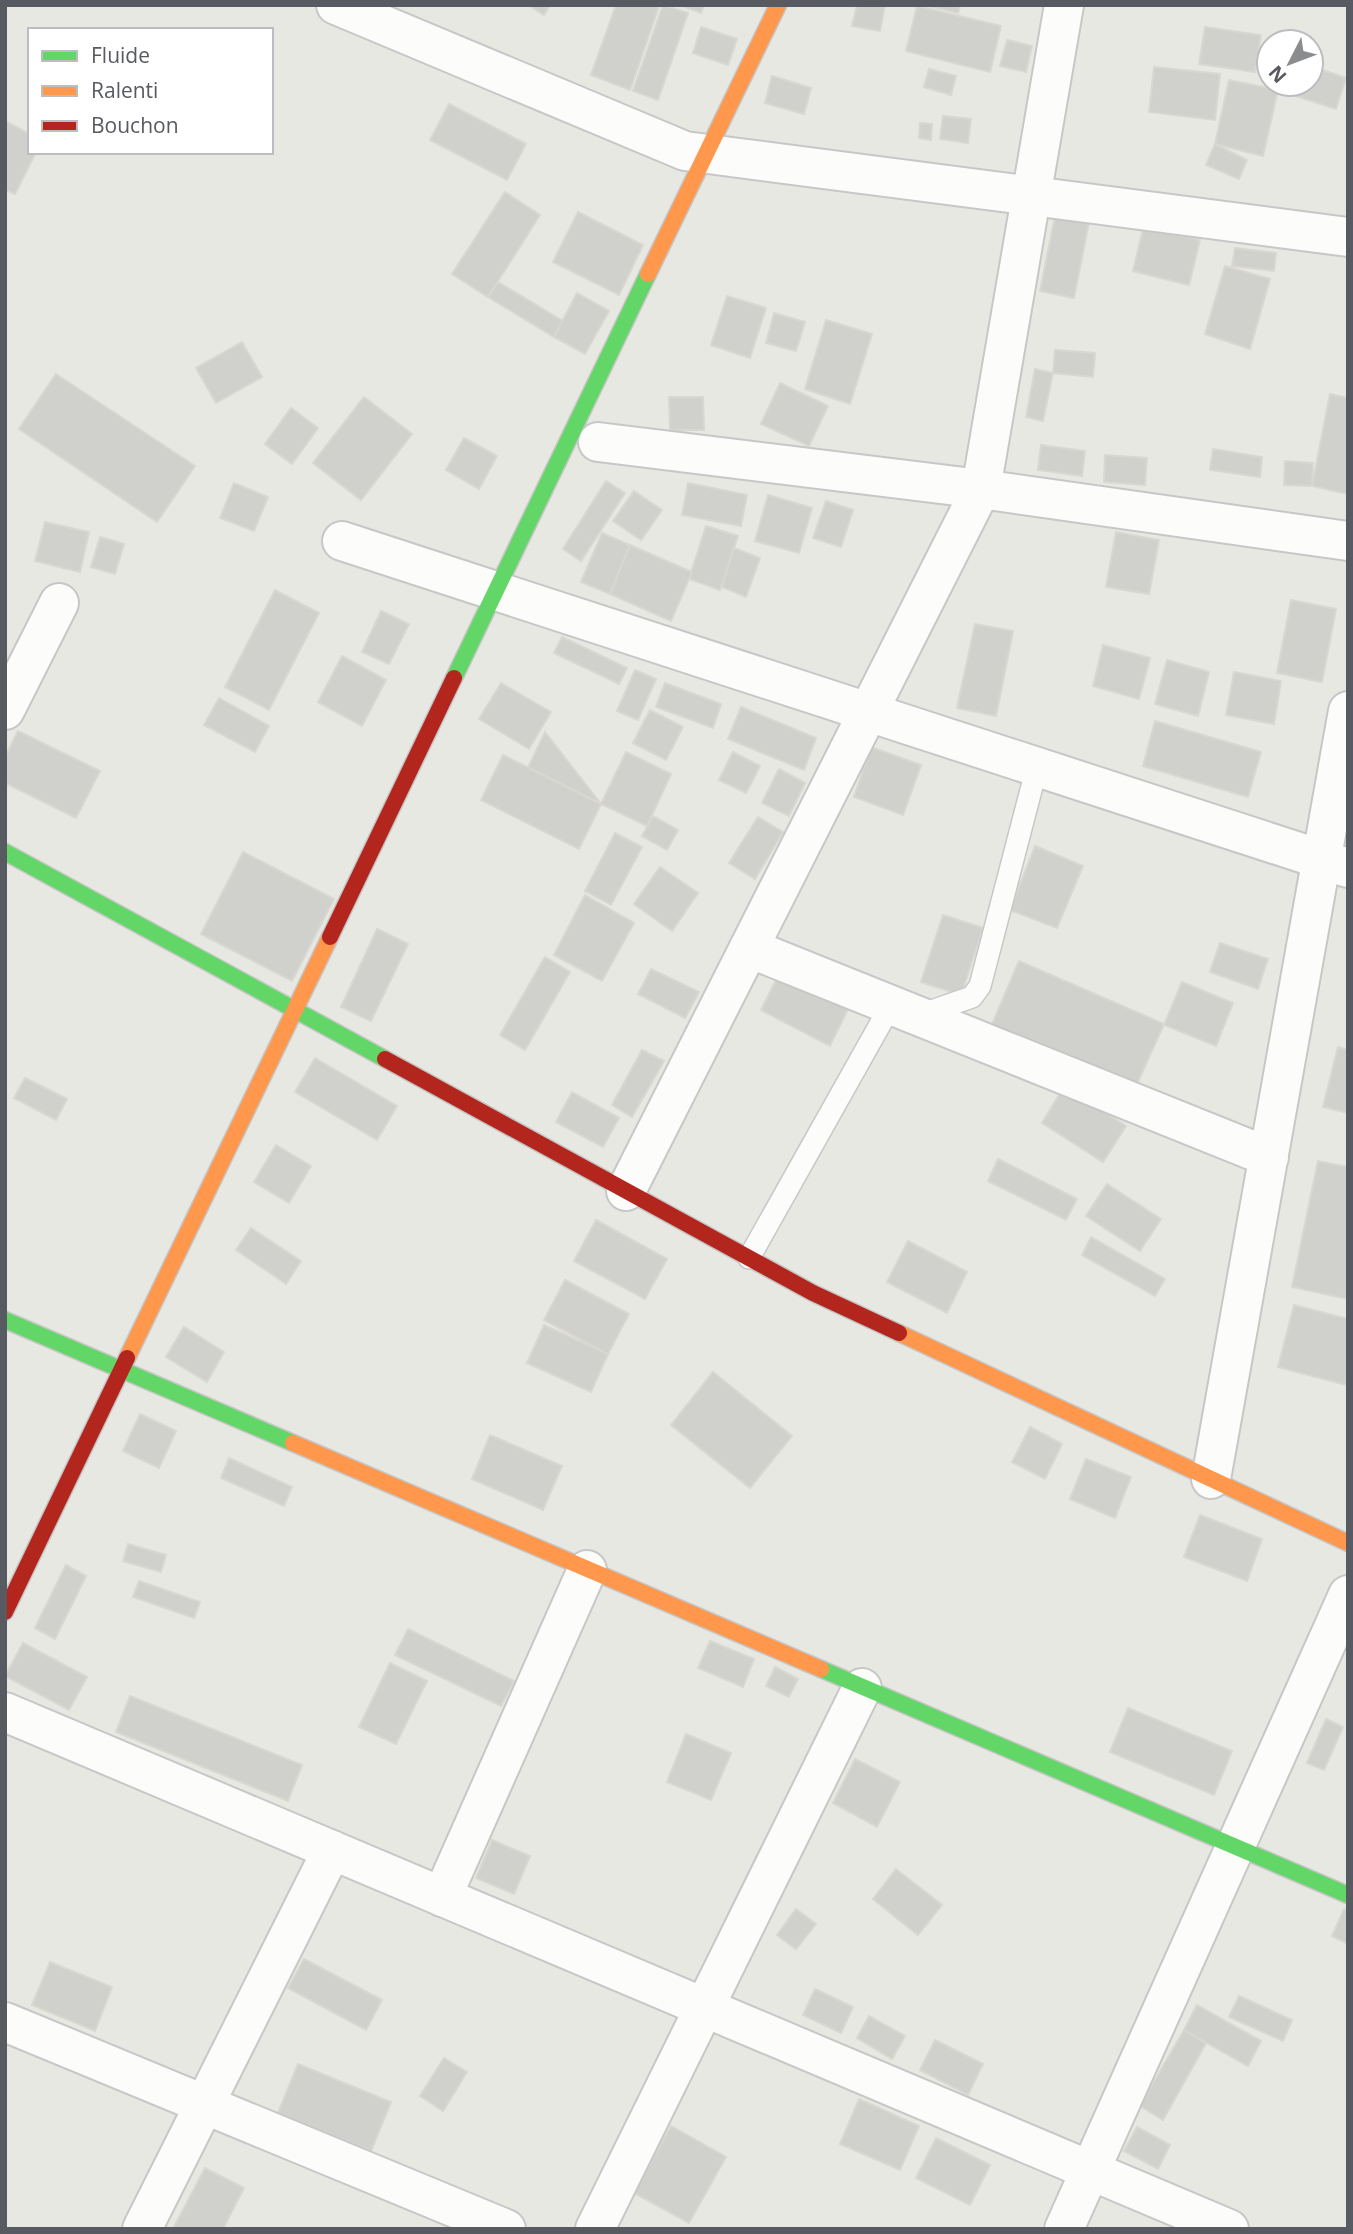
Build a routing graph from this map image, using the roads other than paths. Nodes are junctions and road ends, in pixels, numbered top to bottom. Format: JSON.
{"nodes":[{"id":1,"x":336,"y":5,"type":"edge"},
{"id":2,"x":778,"y":5,"type":"edge"},
{"id":3,"x":1064,"y":5,"type":"edge"},
{"id":4,"x":707,"y":154,"type":"junction"},
{"id":5,"x":1031,"y":196,"type":"junction"},
{"id":6,"x":1348,"y":237,"type":"edge"},
{"id":7,"x":598,"y":442,"type":"dead end"},
{"id":8,"x":981,"y":489,"type":"junction"},
{"id":9,"x":342,"y":541,"type":"dead end"},
{"id":10,"x":1348,"y":541,"type":"edge"},
{"id":11,"x":496,"y":592,"type":"junction"},
{"id":12,"x":59,"y":603,"type":"dead end"},
{"id":13,"x":5,"y":710,"type":"edge"},
{"id":14,"x":1348,"y":711,"type":"edge"},
{"id":15,"x":868,"y":712,"type":"junction"},
{"id":16,"x":1037,"y":767,"type":"junction"},
{"id":17,"x":5,"y":852,"type":"edge"},
{"id":18,"x":1335,"y":864,"type":"edge"},
{"id":19,"x":749,"y":948,"type":"junction"},
{"id":20,"x":295,"y":1010,"type":"junction"},
{"id":21,"x":905,"y":1010,"type":"junction"},
{"id":22,"x":1269,"y":1157,"type":"junction"},
{"id":23,"x":625,"y":1191,"type":"junction"},
{"id":24,"x":749,"y":1258,"type":"junction"},
{"id":25,"x":5,"y":1320,"type":"edge"},
{"id":26,"x":121,"y":1371,"type":"junction"},
{"id":27,"x":1211,"y":1479,"type":"junction"},
{"id":28,"x":1348,"y":1544,"type":"edge"},
{"id":29,"x":587,"y":1570,"type":"junction"},
{"id":30,"x":1348,"y":1595,"type":"edge"},
{"id":31,"x":5,"y":1612,"type":"edge"},
{"id":32,"x":862,"y":1688,"type":"junction"},
{"id":33,"x":5,"y":1712,"type":"edge"},
{"id":34,"x":1235,"y":1847,"type":"junction"},
{"id":35,"x":332,"y":1850,"type":"junction"},
{"id":36,"x":1348,"y":1895,"type":"edge"},
{"id":37,"x":442,"y":1897,"type":"junction"},
{"id":38,"x":705,"y":2007,"type":"junction"},
{"id":39,"x":5,"y":2022,"type":"edge"},
{"id":40,"x":204,"y":2104,"type":"junction"},
{"id":41,"x":1090,"y":2170,"type":"junction"},
{"id":42,"x":142,"y":2229,"type":"edge"},
{"id":43,"x":506,"y":2229,"type":"edge"},
{"id":44,"x":595,"y":2229,"type":"edge"},
{"id":45,"x":1064,"y":2229,"type":"edge"},
{"id":46,"x":1229,"y":2229,"type":"edge"}],
"edges":[{"from":1,"to":4,"type":"street"},
{"from":2,"to":4,"type":"street"},
{"from":3,"to":5,"type":"street"},
{"from":4,"to":5,"type":"street"},
{"from":4,"to":11,"type":"street"},
{"from":5,"to":6,"type":"street"},
{"from":5,"to":8,"type":"street"},
{"from":7,"to":8,"type":"street"},
{"from":8,"to":10,"type":"street"},
{"from":8,"to":15,"type":"street"},
{"from":9,"to":11,"type":"street"},
{"from":11,"to":15,"type":"street"},
{"from":11,"to":20,"type":"street"},
{"from":12,"to":13,"type":"street"},
{"from":14,"to":18,"type":"street"},
{"from":15,"to":16,"type":"street"},
{"from":15,"to":19,"type":"street"},
{"from":16,"to":18,"type":"street"},
{"from":16,"to":21,"type":"lane"},
{"from":17,"to":20,"type":"street"},
{"from":18,"to":22,"type":"street"},
{"from":19,"to":21,"type":"street"},
{"from":19,"to":23,"type":"street"},
{"from":20,"to":23,"type":"street"},
{"from":20,"to":26,"type":"street"},
{"from":21,"to":22,"type":"street"},
{"from":21,"to":24,"type":"lane"},
{"from":22,"to":27,"type":"street"},
{"from":23,"to":24,"type":"street"},
{"from":24,"to":27,"type":"street"},
{"from":25,"to":26,"type":"street"},
{"from":26,"to":29,"type":"street"},
{"from":26,"to":31,"type":"street"},
{"from":27,"to":28,"type":"street"},
{"from":29,"to":32,"type":"street"},
{"from":29,"to":37,"type":"street"},
{"from":30,"to":34,"type":"street"},
{"from":32,"to":34,"type":"street"},
{"from":32,"to":38,"type":"street"},
{"from":33,"to":35,"type":"street"},
{"from":34,"to":36,"type":"street"},
{"from":34,"to":41,"type":"street"},
{"from":35,"to":37,"type":"street"},
{"from":35,"to":40,"type":"street"},
{"from":37,"to":38,"type":"street"},
{"from":38,"to":41,"type":"street"},
{"from":38,"to":44,"type":"street"},
{"from":39,"to":40,"type":"street"},
{"from":40,"to":42,"type":"street"},
{"from":40,"to":43,"type":"street"},
{"from":41,"to":45,"type":"street"},
{"from":41,"to":46,"type":"street"}]}
